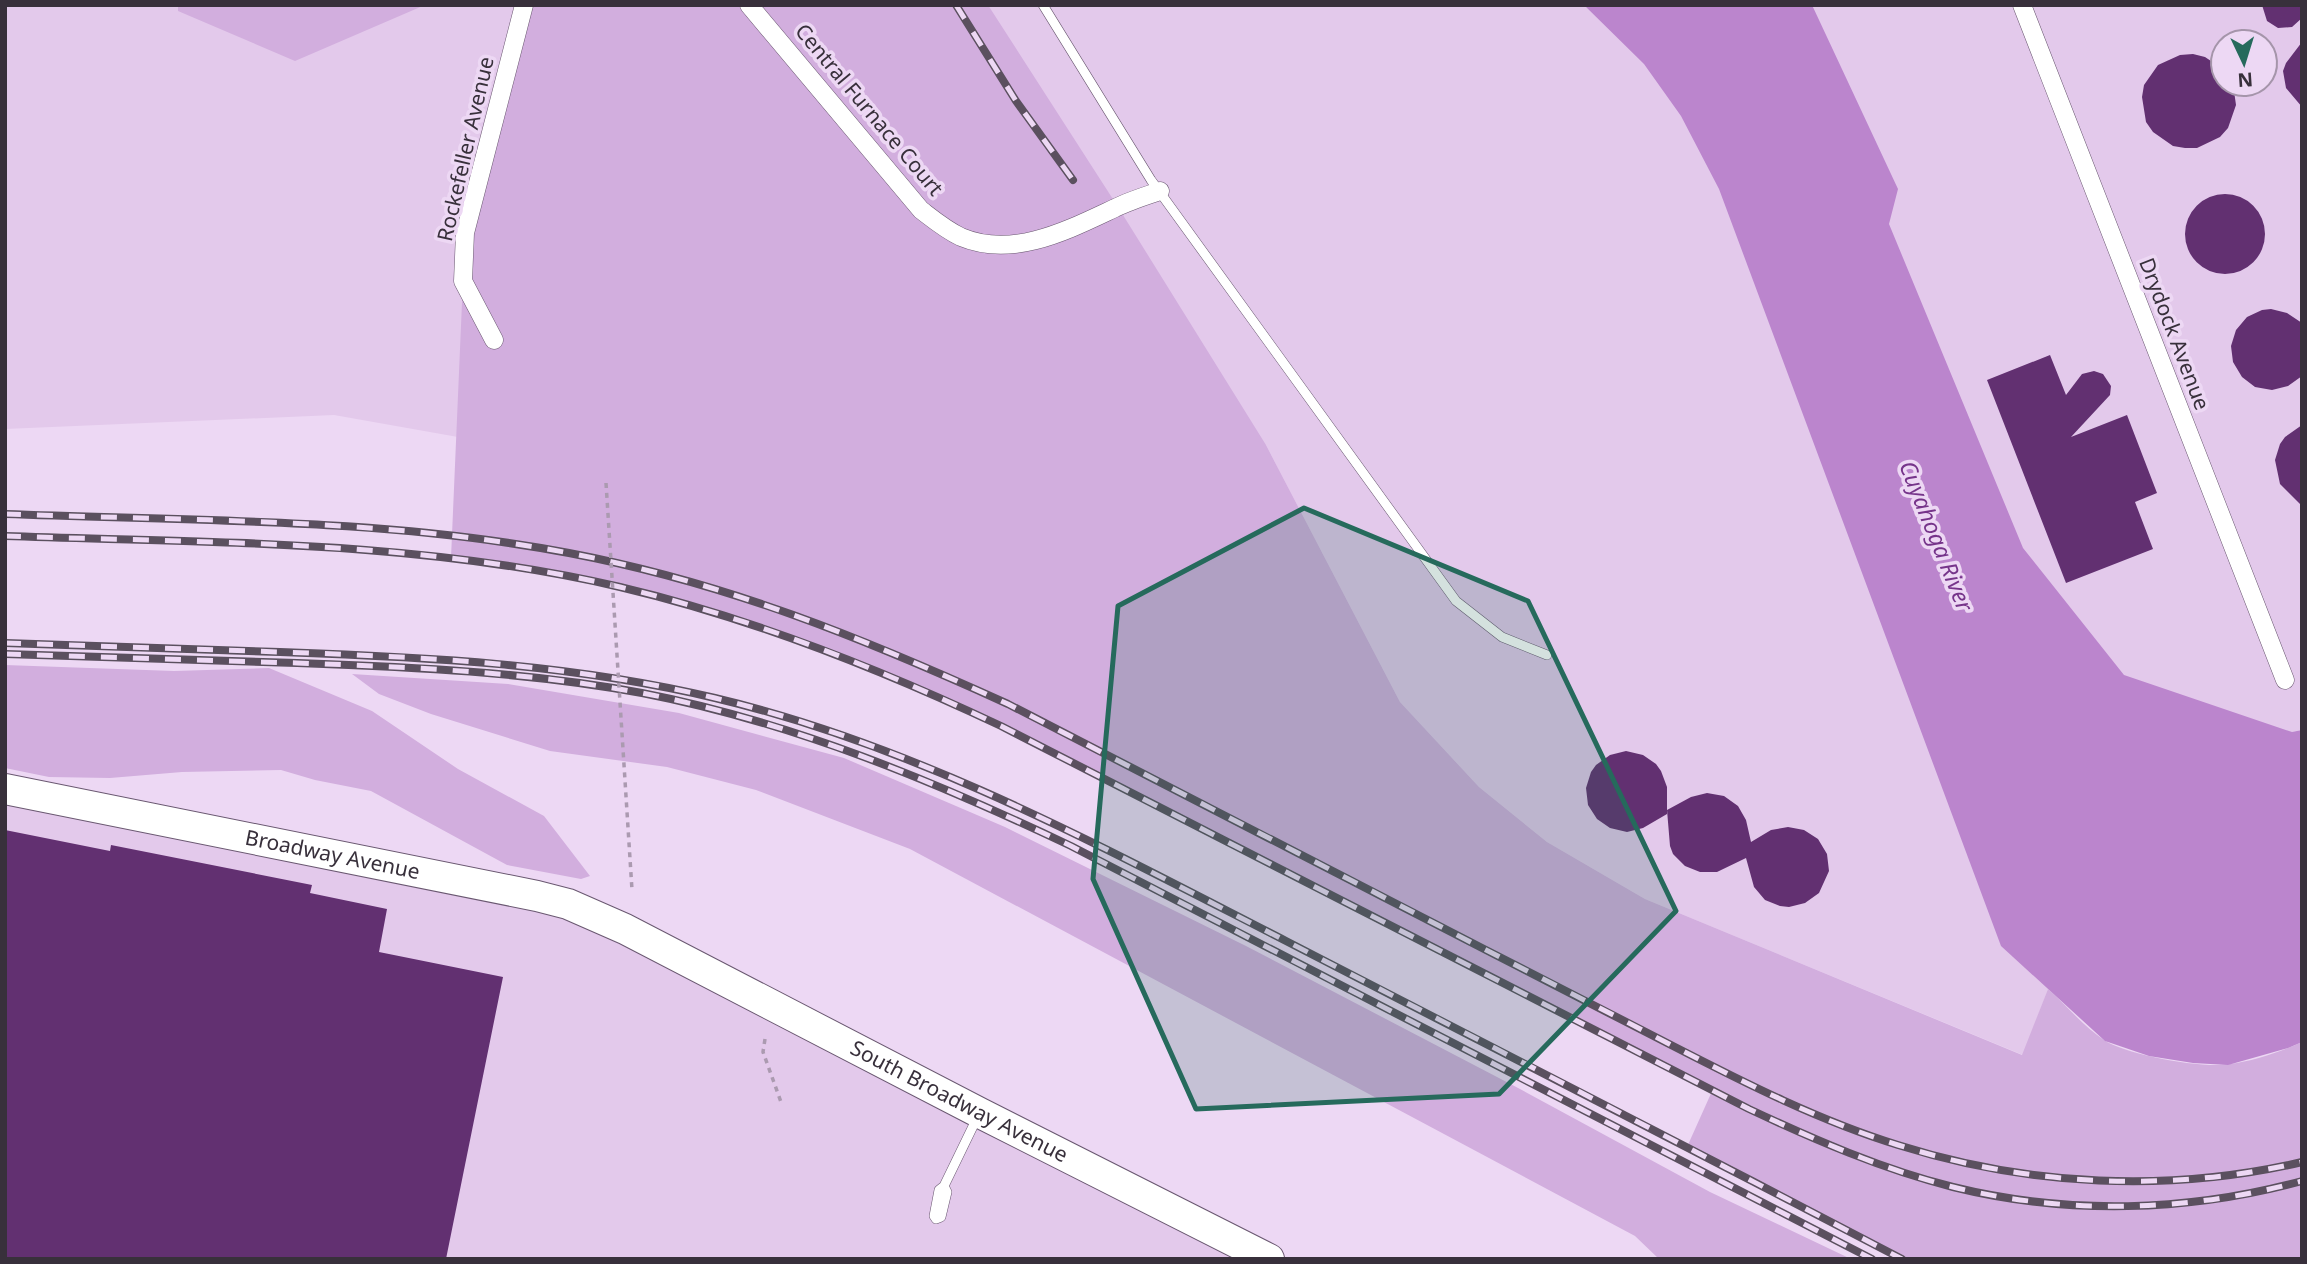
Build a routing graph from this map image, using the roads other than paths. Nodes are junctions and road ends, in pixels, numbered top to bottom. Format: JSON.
{"nodes":[{"id":1,"x":524,"y":5,"type":"edge"},
{"id":2,"x":749,"y":5,"type":"edge"},
{"id":3,"x":1043,"y":5,"type":"edge"},
{"id":4,"x":2022,"y":5,"type":"edge"},
{"id":5,"x":1160,"y":191,"type":"junction"},
{"id":6,"x":494,"y":340,"type":"dead end"},
{"id":7,"x":1547,"y":654,"type":"dead end"},
{"id":8,"x":2285,"y":680,"type":"dead end"},
{"id":9,"x":5,"y":789,"type":"edge"},
{"id":10,"x":652,"y":943,"type":"joint"},
{"id":11,"x":980,"y":1113,"type":"junction"},
{"id":12,"x":944,"y":1186,"type":"dead end"},
{"id":13,"x":1269,"y":1259,"type":"edge"}],
"edges":[{"from":1,"to":6,"type":"street","name":"Rockefeller Avenue"},
{"from":2,"to":5,"type":"street","name":"Central Furnace Court"},
{"from":3,"to":5,"type":"lane"},
{"from":4,"to":8,"type":"street","name":"Drydock Avenue"},
{"from":5,"to":7,"type":"lane"},
{"from":9,"to":10,"type":"main road","name":"Broadway Avenue"},
{"from":10,"to":11,"type":"main road","name":"South Broadway Avenue"},
{"from":11,"to":12,"type":"lane"},
{"from":11,"to":13,"type":"main road","name":"South Broadway Avenue"}]}
